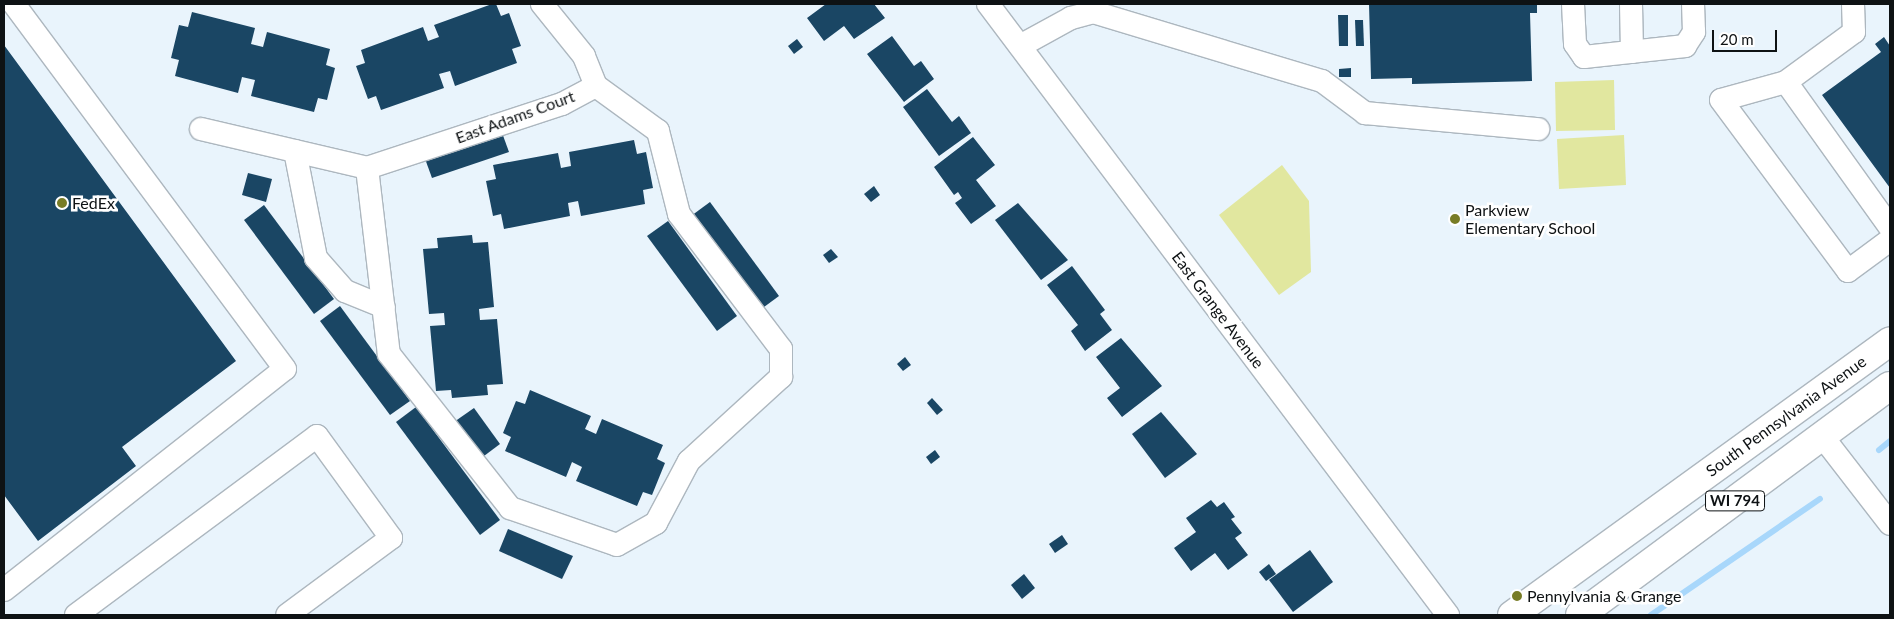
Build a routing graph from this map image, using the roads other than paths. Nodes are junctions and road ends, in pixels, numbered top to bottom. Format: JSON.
{"nodes":[{"id":1,"x":14,"y":4,"type":"edge"},
{"id":2,"x":542,"y":4,"type":"edge"},
{"id":3,"x":988,"y":4,"type":"edge"},
{"id":4,"x":1573,"y":4,"type":"edge"},
{"id":5,"x":1631,"y":4,"type":"edge"},
{"id":6,"x":1693,"y":4,"type":"edge"},
{"id":7,"x":1853,"y":4,"type":"edge"},
{"id":8,"x":1020,"y":46,"type":"junction"},
{"id":9,"x":1632,"y":52,"type":"junction"},
{"id":10,"x":1786,"y":82,"type":"junction"},
{"id":11,"x":596,"y":86,"type":"junction"},
{"id":12,"x":201,"y":129,"type":"dead end"},
{"id":13,"x":1538,"y":129,"type":"dead end"},
{"id":14,"x":295,"y":151,"type":"junction"},
{"id":15,"x":367,"y":168,"type":"junction"},
{"id":16,"x":1890,"y":227,"type":"edge"},
{"id":17,"x":1890,"y":240,"type":"edge"},
{"id":18,"x":384,"y":307,"type":"junction"},
{"id":19,"x":1890,"y":341,"type":"edge"},
{"id":20,"x":1890,"y":386,"type":"edge"},
{"id":21,"x":1822,"y":436,"type":"junction"},
{"id":22,"x":1890,"y":522,"type":"edge"},
{"id":23,"x":4,"y":590,"type":"edge"},
{"id":24,"x":76,"y":615,"type":"edge"},
{"id":25,"x":287,"y":615,"type":"edge"},
{"id":26,"x":1448,"y":615,"type":"edge"},
{"id":27,"x":1512,"y":615,"type":"edge"},
{"id":28,"x":1580,"y":615,"type":"edge"}],
"edges":[{"from":1,"to":23,"type":"street"},
{"from":2,"to":11,"type":"street","name":"East Adams Court"},
{"from":3,"to":8,"type":"street","name":"East Grange Avenue"},
{"from":4,"to":9,"type":"street"},
{"from":5,"to":9,"type":"street"},
{"from":6,"to":9,"type":"street"},
{"from":7,"to":10,"type":"street"},
{"from":8,"to":13,"type":"street"},
{"from":8,"to":26,"type":"street","name":"East Grange Avenue"},
{"from":10,"to":16,"type":"street"},
{"from":10,"to":17,"type":"street"},
{"from":11,"to":15,"type":"street","name":"East Adams Court"},
{"from":11,"to":18,"type":"street"},
{"from":12,"to":14,"type":"street"},
{"from":14,"to":15,"type":"street"},
{"from":14,"to":18,"type":"street"},
{"from":15,"to":18,"type":"street"},
{"from":19,"to":27,"type":"main road","name":"South Pennsylvania Avenue","number":"WI 794"},
{"from":20,"to":21,"type":"main road","number":"WI 794"},
{"from":21,"to":22,"type":"street"},
{"from":21,"to":28,"type":"main road","number":"WI 794"},
{"from":24,"to":25,"type":"street"}]}
